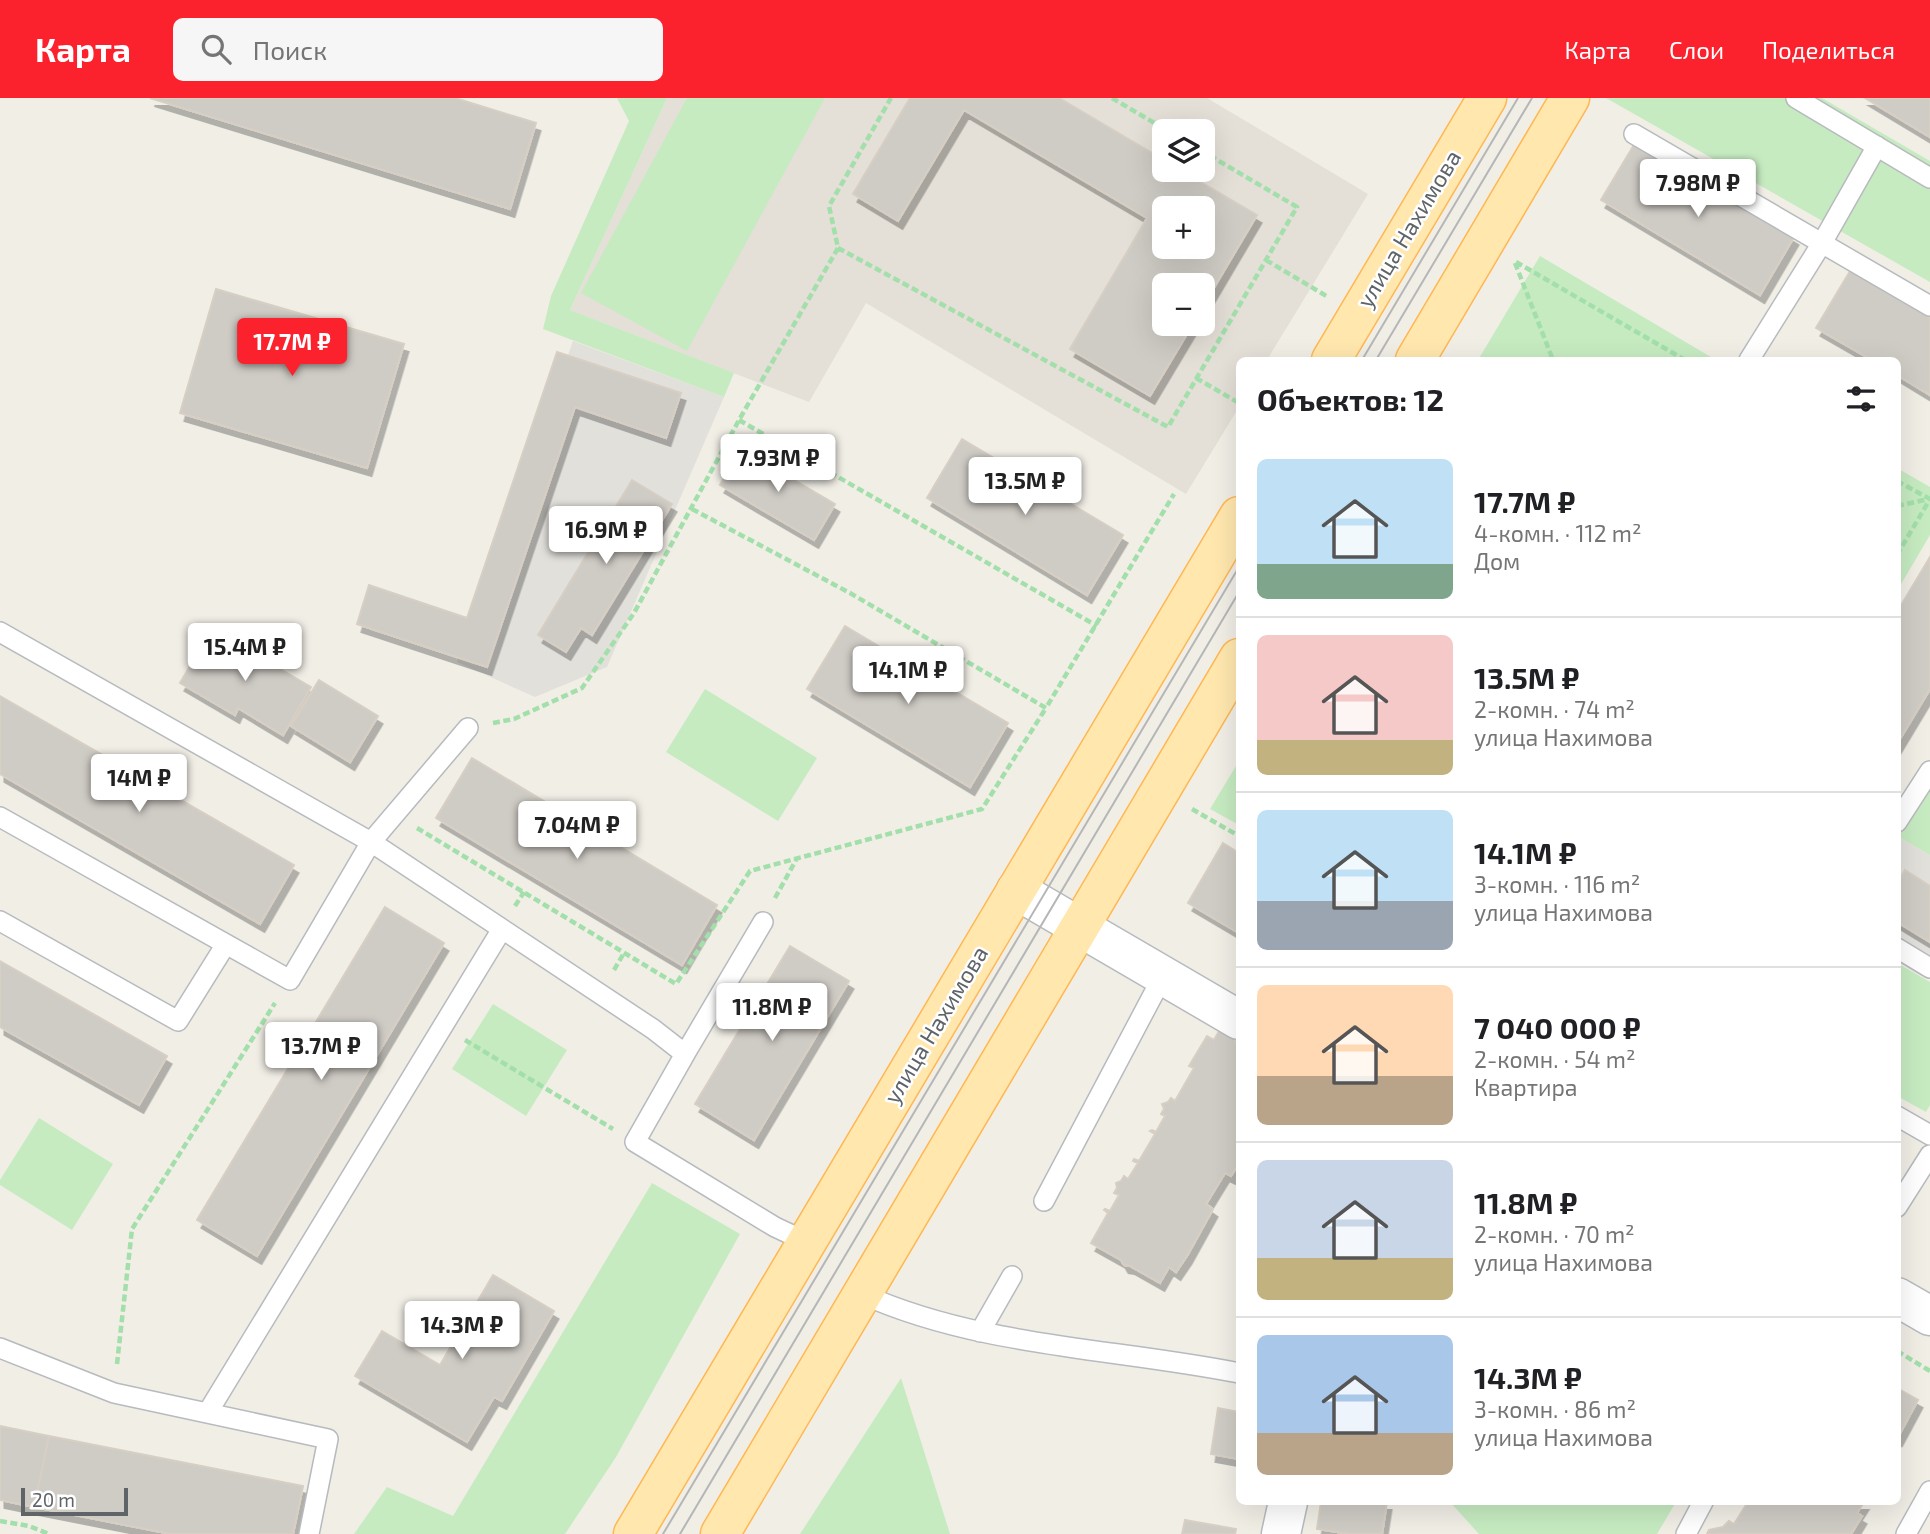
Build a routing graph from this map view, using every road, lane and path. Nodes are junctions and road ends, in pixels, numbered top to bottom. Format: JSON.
{"nodes":[{"id":1,"x":891,"y":98,"type":"edge"},
{"id":2,"x":1112,"y":98,"type":"edge"},
{"id":3,"x":1488,"y":98,"type":"edge"},
{"id":4,"x":1570,"y":98,"type":"edge"},
{"id":5,"x":1796,"y":98,"type":"edge"},
{"id":6,"x":1152,"y":122,"type":"edge"},
{"id":7,"x":1634,"y":134,"type":"dead end"},
{"id":8,"x":1877,"y":146,"type":"junction"},
{"id":9,"x":1215,"y":159,"type":"edge"},
{"id":10,"x":1930,"y":178,"type":"edge"},
{"id":11,"x":1822,"y":243,"type":"junction"},
{"id":12,"x":838,"y":248,"type":"junction"},
{"id":13,"x":1266,"y":260,"type":"junction"},
{"id":14,"x":1329,"y":298,"type":"dead end"},
{"id":15,"x":1930,"y":306,"type":"edge"},
{"id":16,"x":1333,"y":357,"type":"edge"},
{"id":17,"x":1417,"y":357,"type":"edge"},
{"id":18,"x":1552,"y":357,"type":"edge"},
{"id":19,"x":1680,"y":357,"type":"edge"},
{"id":20,"x":1751,"y":357,"type":"edge"},
{"id":21,"x":1196,"y":378,"type":"junction"},
{"id":22,"x":1236,"y":401,"type":"edge"},
{"id":23,"x":739,"y":420,"type":"junction"},
{"id":24,"x":1901,"y":483,"type":"edge"},
{"id":25,"x":1174,"y":494,"type":"dead end"},
{"id":26,"x":1930,"y":499,"type":"edge"},
{"id":27,"x":1901,"y":505,"type":"edge"},
{"id":28,"x":692,"y":509,"type":"junction"},
{"id":29,"x":1236,"y":521,"type":"edge"},
{"id":30,"x":1901,"y":548,"type":"edge"},
{"id":31,"x":1097,"y":626,"type":"junction"},
{"id":32,"x":0,"y":632,"type":"edge"},
{"id":33,"x":1236,"y":663,"type":"edge"},
{"id":34,"x":1046,"y":708,"type":"junction"},
{"id":35,"x":468,"y":728,"type":"joint"},
{"id":36,"x":1930,"y":771,"type":"edge"},
{"id":37,"x":1191,"y":808,"type":"dead end"},
{"id":38,"x":395,"y":814,"type":"junction"},
{"id":39,"x":1901,"y":816,"type":"edge"},
{"id":40,"x":0,"y":817,"type":"edge"},
{"id":41,"x":1236,"y":834,"type":"edge"},
{"id":42,"x":371,"y":842,"type":"junction"},
{"id":43,"x":796,"y":859,"type":"junction"},
{"id":44,"x":1016,"y":890,"type":"junction"},
{"id":45,"x":0,"y":921,"type":"edge"},
{"id":46,"x":763,"y":922,"type":"joint"},
{"id":47,"x":1080,"y":926,"type":"junction"},
{"id":48,"x":502,"y":929,"type":"junction"},
{"id":49,"x":226,"y":944,"type":"junction"},
{"id":50,"x":1901,"y":950,"type":"edge"},
{"id":51,"x":1930,"y":968,"type":"edge"},
{"id":52,"x":1163,"y":976,"type":"junction"},
{"id":53,"x":290,"y":980,"type":"junction"},
{"id":54,"x":1236,"y":1018,"type":"edge"},
{"id":55,"x":442,"y":1026,"type":"junction"},
{"id":56,"x":685,"y":1054,"type":"junction"},
{"id":57,"x":1901,"y":1118,"type":"edge"},
{"id":58,"x":1930,"y":1135,"type":"edge"},
{"id":59,"x":635,"y":1142,"type":"junction"},
{"id":60,"x":1930,"y":1155,"type":"edge"},
{"id":61,"x":1901,"y":1201,"type":"edge"},
{"id":62,"x":1044,"y":1202,"type":"dead end"},
{"id":63,"x":807,"y":1242,"type":"junction"},
{"id":64,"x":1012,"y":1276,"type":"dead end"},
{"id":65,"x":862,"y":1294,"type":"junction"},
{"id":66,"x":1901,"y":1299,"type":"edge"},
{"id":67,"x":1930,"y":1316,"type":"edge"},
{"id":68,"x":980,"y":1332,"type":"junction"},
{"id":69,"x":0,"y":1348,"type":"edge"},
{"id":70,"x":1901,"y":1353,"type":"edge"},
{"id":71,"x":1930,"y":1371,"type":"edge"},
{"id":72,"x":1236,"y":1372,"type":"edge"},
{"id":73,"x":114,"y":1393,"type":"junction"},
{"id":74,"x":208,"y":1412,"type":"junction"},
{"id":75,"x":1930,"y":1491,"type":"edge"},
{"id":76,"x":1287,"y":1505,"type":"edge"},
{"id":77,"x":1701,"y":1505,"type":"edge"},
{"id":78,"x":0,"y":1521,"type":"edge"},
{"id":79,"x":49,"y":1534,"type":"edge"},
{"id":80,"x":309,"y":1534,"type":"edge"},
{"id":81,"x":633,"y":1534,"type":"edge"},
{"id":82,"x":719,"y":1534,"type":"edge"},
{"id":83,"x":1281,"y":1534,"type":"edge"},
{"id":84,"x":1686,"y":1534,"type":"edge"},
{"id":85,"x":1906,"y":1534,"type":"edge"}],
"edges":[{"from":1,"to":12,"type":"path"},
{"from":2,"to":6,"type":"path"},
{"from":3,"to":16,"type":"main road","name":"улица Нахимова"},
{"from":4,"to":17,"type":"main road"},
{"from":5,"to":8,"type":"lane"},
{"from":7,"to":11,"type":"lane"},
{"from":8,"to":10,"type":"lane"},
{"from":8,"to":11,"type":"lane"},
{"from":9,"to":13,"type":"path"},
{"from":11,"to":15,"type":"lane"},
{"from":11,"to":20,"type":"lane"},
{"from":12,"to":21,"type":"path"},
{"from":12,"to":23,"type":"path"},
{"from":13,"to":14,"type":"path"},
{"from":13,"to":21,"type":"path"},
{"from":18,"to":19,"type":"path"},
{"from":21,"to":22,"type":"path"},
{"from":23,"to":28,"type":"path"},
{"from":23,"to":31,"type":"path"},
{"from":24,"to":26,"type":"path"},
{"from":25,"to":31,"type":"path"},
{"from":26,"to":27,"type":"path"},
{"from":26,"to":30,"type":"path"},
{"from":28,"to":34,"type":"path"},
{"from":28,"to":35,"type":"path"},
{"from":29,"to":44,"type":"main road","name":"улица Нахимова"},
{"from":31,"to":34,"type":"path"},
{"from":32,"to":42,"type":"lane"},
{"from":33,"to":47,"type":"main road"},
{"from":34,"to":43,"type":"path"},
{"from":35,"to":38,"type":"lane"},
{"from":36,"to":39,"type":"lane"},
{"from":37,"to":41,"type":"path"},
{"from":38,"to":42,"type":"lane"},
{"from":38,"to":43,"type":"path"},
{"from":40,"to":49,"type":"lane"},
{"from":42,"to":48,"type":"lane"},
{"from":42,"to":53,"type":"lane"},
{"from":43,"to":46,"type":"path"},
{"from":44,"to":47,"type":"street"},
{"from":44,"to":63,"type":"main road","name":"улица Нахимова"},
{"from":45,"to":49,"type":"lane"},
{"from":46,"to":56,"type":"lane"},
{"from":47,"to":52,"type":"street"},
{"from":47,"to":65,"type":"main road"},
{"from":48,"to":55,"type":"lane"},
{"from":48,"to":56,"type":"lane"},
{"from":49,"to":53,"type":"lane"},
{"from":50,"to":51,"type":"lane"},
{"from":52,"to":54,"type":"street"},
{"from":52,"to":62,"type":"lane"},
{"from":53,"to":73,"type":"path"},
{"from":55,"to":59,"type":"path"},
{"from":55,"to":74,"type":"lane"},
{"from":56,"to":59,"type":"lane"},
{"from":57,"to":58,"type":"lane"},
{"from":59,"to":63,"type":"lane"},
{"from":60,"to":61,"type":"lane"},
{"from":63,"to":81,"type":"main road","name":"улица Нахимова"},
{"from":64,"to":68,"type":"lane"},
{"from":65,"to":68,"type":"lane"},
{"from":65,"to":82,"type":"main road"},
{"from":66,"to":67,"type":"street"},
{"from":68,"to":72,"type":"lane"},
{"from":69,"to":73,"type":"lane"},
{"from":70,"to":71,"type":"path"},
{"from":73,"to":74,"type":"lane"},
{"from":74,"to":80,"type":"lane"},
{"from":75,"to":85,"type":"lane"},
{"from":76,"to":83,"type":"street"},
{"from":77,"to":84,"type":"lane"},
{"from":78,"to":79,"type":"path"}]}
